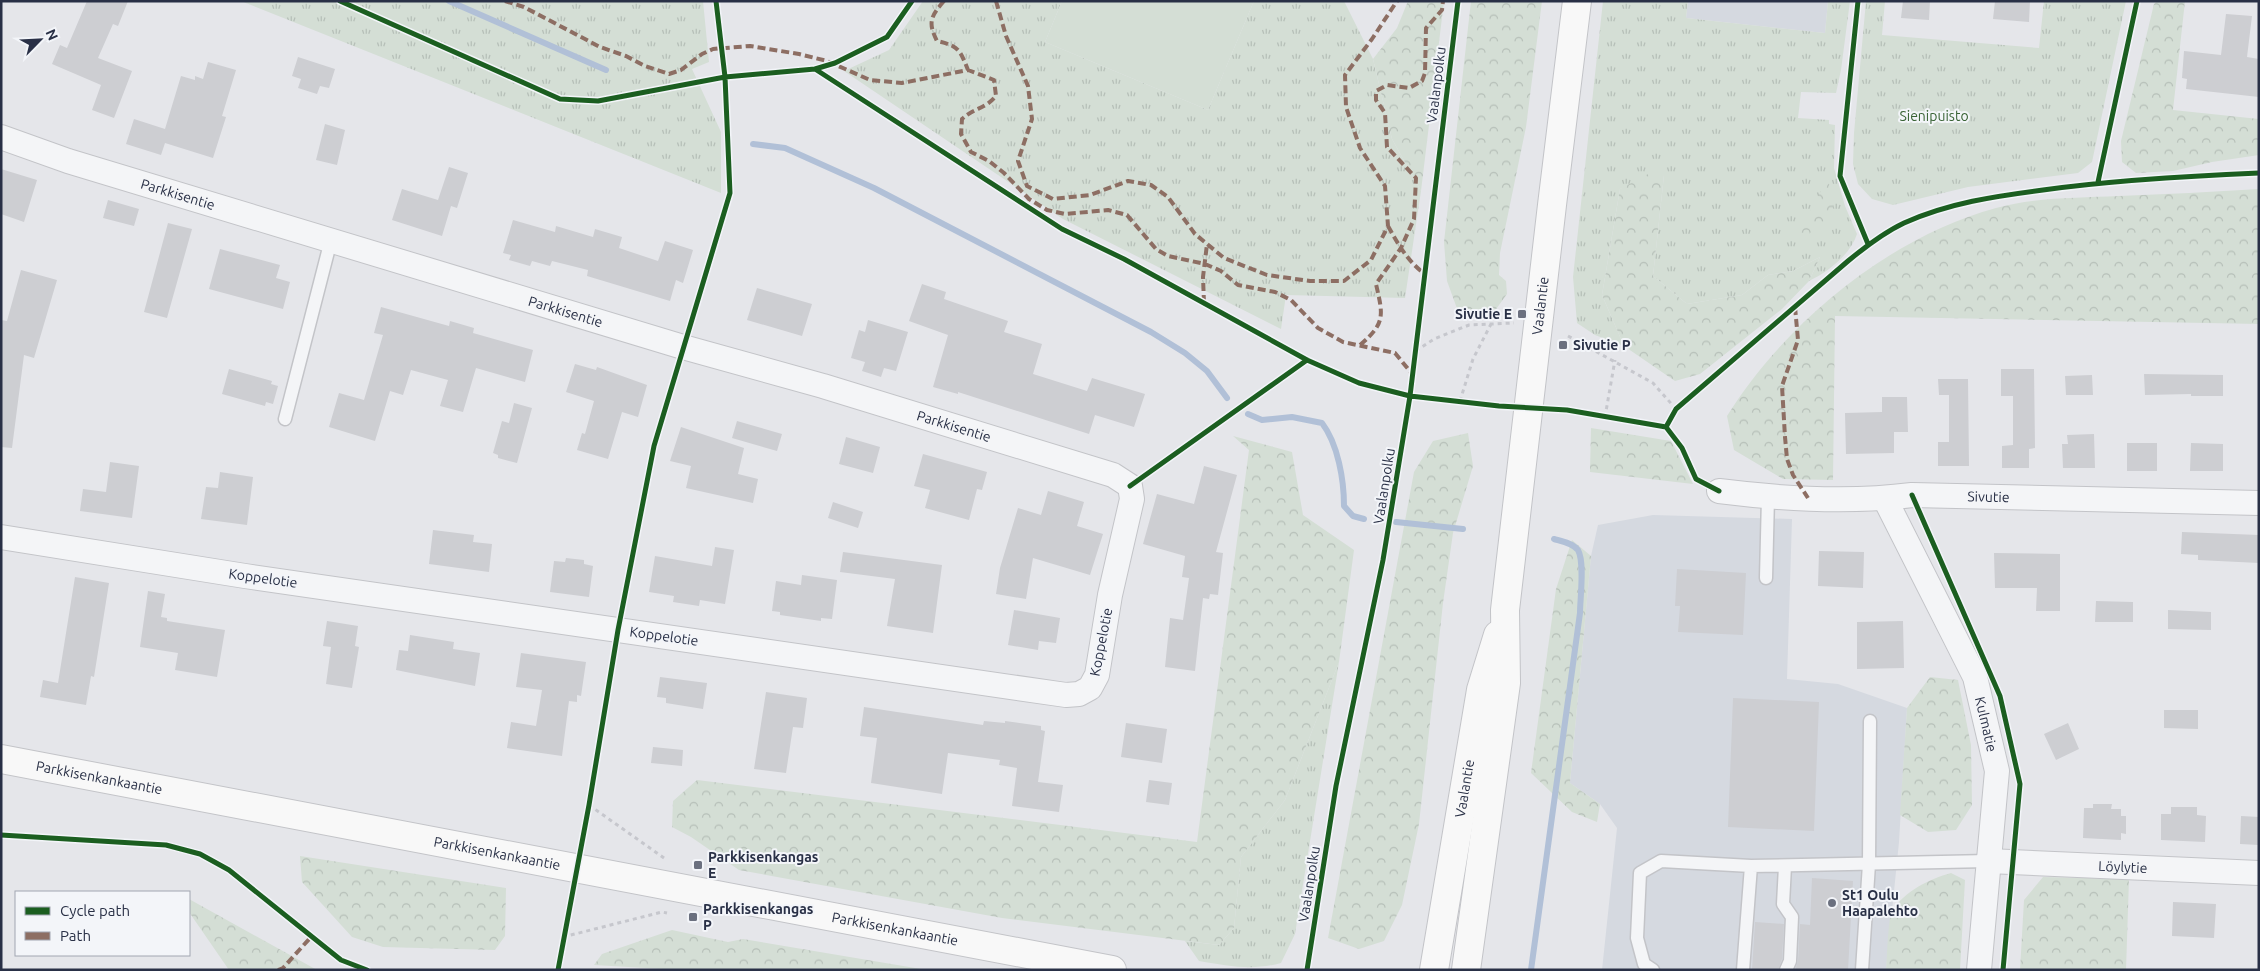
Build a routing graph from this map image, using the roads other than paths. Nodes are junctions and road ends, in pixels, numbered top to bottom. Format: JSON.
{"nodes":[{"id":1,"x":1577,"y":1,"type":"edge"},
{"id":2,"x":1,"y":137,"type":"edge"},
{"id":3,"x":331,"y":240,"type":"junction"},
{"id":4,"x":285,"y":419,"type":"dead end"},
{"id":5,"x":1130,"y":486,"type":"joint"},
{"id":6,"x":1719,"y":491,"type":"dead end"},
{"id":7,"x":1768,"y":497,"type":"junction"},
{"id":8,"x":1885,"y":499,"type":"junction"},
{"id":9,"x":2259,"y":503,"type":"edge"},
{"id":10,"x":1,"y":537,"type":"edge"},
{"id":11,"x":1766,"y":578,"type":"dead end"},
{"id":12,"x":1506,"y":610,"type":"junction"},
{"id":13,"x":1870,"y":721,"type":"dead end"},
{"id":14,"x":1,"y":759,"type":"edge"},
{"id":15,"x":1988,"y":861,"type":"junction"},
{"id":16,"x":1869,"y":864,"type":"junction"},
{"id":17,"x":1751,"y":866,"type":"junction"},
{"id":18,"x":1785,"y":866,"type":"junction"},
{"id":19,"x":2259,"y":873,"type":"edge"},
{"id":20,"x":1112,"y":970,"type":"edge"},
{"id":21,"x":1434,"y":970,"type":"edge"},
{"id":22,"x":1466,"y":970,"type":"edge"},
{"id":23,"x":1653,"y":970,"type":"edge"},
{"id":24,"x":1743,"y":970,"type":"edge"},
{"id":25,"x":1786,"y":970,"type":"edge"},
{"id":26,"x":1862,"y":970,"type":"edge"},
{"id":27,"x":1979,"y":970,"type":"edge"}],
"edges":[{"from":1,"to":12,"type":"street","name":"Vaalantie"},
{"from":2,"to":3,"type":"street","name":"Parkkisentie"},
{"from":3,"to":4,"type":"lane"},
{"from":3,"to":5,"type":"street","name":"Parkkisentie"},
{"from":5,"to":10,"type":"street","name":"Koppelotie"},
{"from":6,"to":7,"type":"street","name":"Sivutie"},
{"from":7,"to":8,"type":"street","name":"Sivutie"},
{"from":7,"to":11,"type":"lane"},
{"from":8,"to":9,"type":"street","name":"Sivutie"},
{"from":8,"to":15,"type":"street","name":"Kulmatie"},
{"from":12,"to":21,"type":"street","name":"Vaalantie"},
{"from":12,"to":22,"type":"street","name":"Vaalantie"},
{"from":13,"to":16,"type":"lane"},
{"from":14,"to":20,"type":"street","name":"Parkkisenkankaantie"},
{"from":15,"to":16,"type":"lane"},
{"from":15,"to":19,"type":"street","name":"Löylytie"},
{"from":15,"to":27,"type":"street","name":"Kulmatie"},
{"from":16,"to":18,"type":"lane"},
{"from":16,"to":26,"type":"lane"},
{"from":17,"to":18,"type":"lane"},
{"from":17,"to":23,"type":"lane"},
{"from":17,"to":24,"type":"lane"},
{"from":18,"to":25,"type":"lane"}]}
